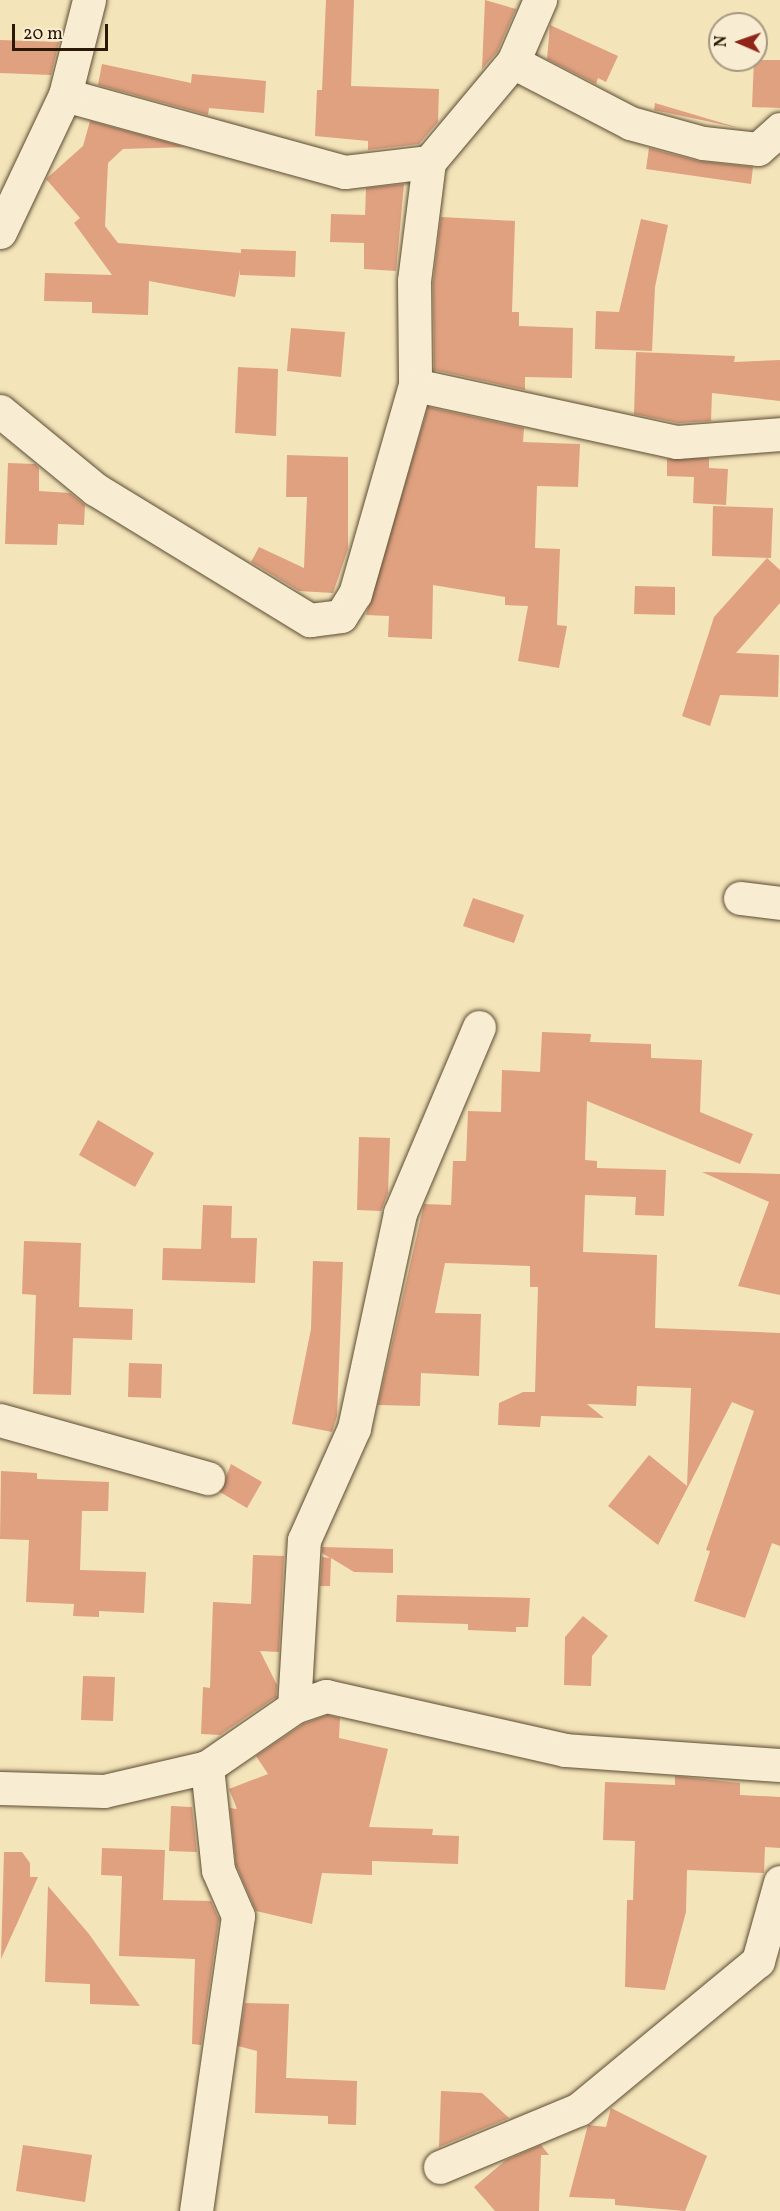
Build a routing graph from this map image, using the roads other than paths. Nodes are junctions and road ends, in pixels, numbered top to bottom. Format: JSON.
{"nodes":[{"id":1,"x":89,"y":0,"type":"edge"},
{"id":2,"x":540,"y":0,"type":"edge"},
{"id":3,"x":513,"y":62,"type":"junction"},
{"id":4,"x":65,"y":95,"type":"junction"},
{"id":5,"x":780,"y":129,"type":"edge"},
{"id":6,"x":429,"y":162,"type":"junction"},
{"id":7,"x":0,"y":232,"type":"edge"},
{"id":8,"x":415,"y":385,"type":"junction"},
{"id":9,"x":0,"y":411,"type":"edge"},
{"id":10,"x":780,"y":434,"type":"edge"},
{"id":11,"x":740,"y":898,"type":"dead end"},
{"id":12,"x":780,"y":903,"type":"edge"},
{"id":13,"x":479,"y":1027,"type":"dead end"},
{"id":14,"x":0,"y":1420,"type":"edge"},
{"id":15,"x":208,"y":1478,"type":"dead end"},
{"id":16,"x":294,"y":1707,"type":"junction"},
{"id":17,"x":780,"y":1765,"type":"edge"},
{"id":18,"x":207,"y":1767,"type":"junction"},
{"id":19,"x":0,"y":1788,"type":"edge"},
{"id":20,"x":780,"y":1882,"type":"edge"},
{"id":21,"x":769,"y":1969,"type":"edge"},
{"id":22,"x":440,"y":2167,"type":"dead end"},
{"id":23,"x":196,"y":2211,"type":"edge"}],
"edges":[{"from":1,"to":4,"type":"street"},
{"from":2,"to":3,"type":"street"},
{"from":3,"to":5,"type":"street"},
{"from":3,"to":6,"type":"street"},
{"from":4,"to":6,"type":"street"},
{"from":4,"to":7,"type":"street"},
{"from":6,"to":8,"type":"street"},
{"from":8,"to":9,"type":"street"},
{"from":8,"to":10,"type":"street"},
{"from":11,"to":12,"type":"street"},
{"from":13,"to":16,"type":"street"},
{"from":14,"to":15,"type":"street"},
{"from":16,"to":17,"type":"street"},
{"from":16,"to":18,"type":"street"},
{"from":18,"to":19,"type":"street"},
{"from":18,"to":23,"type":"street"},
{"from":20,"to":21,"type":"street"},
{"from":21,"to":22,"type":"street"}]}
